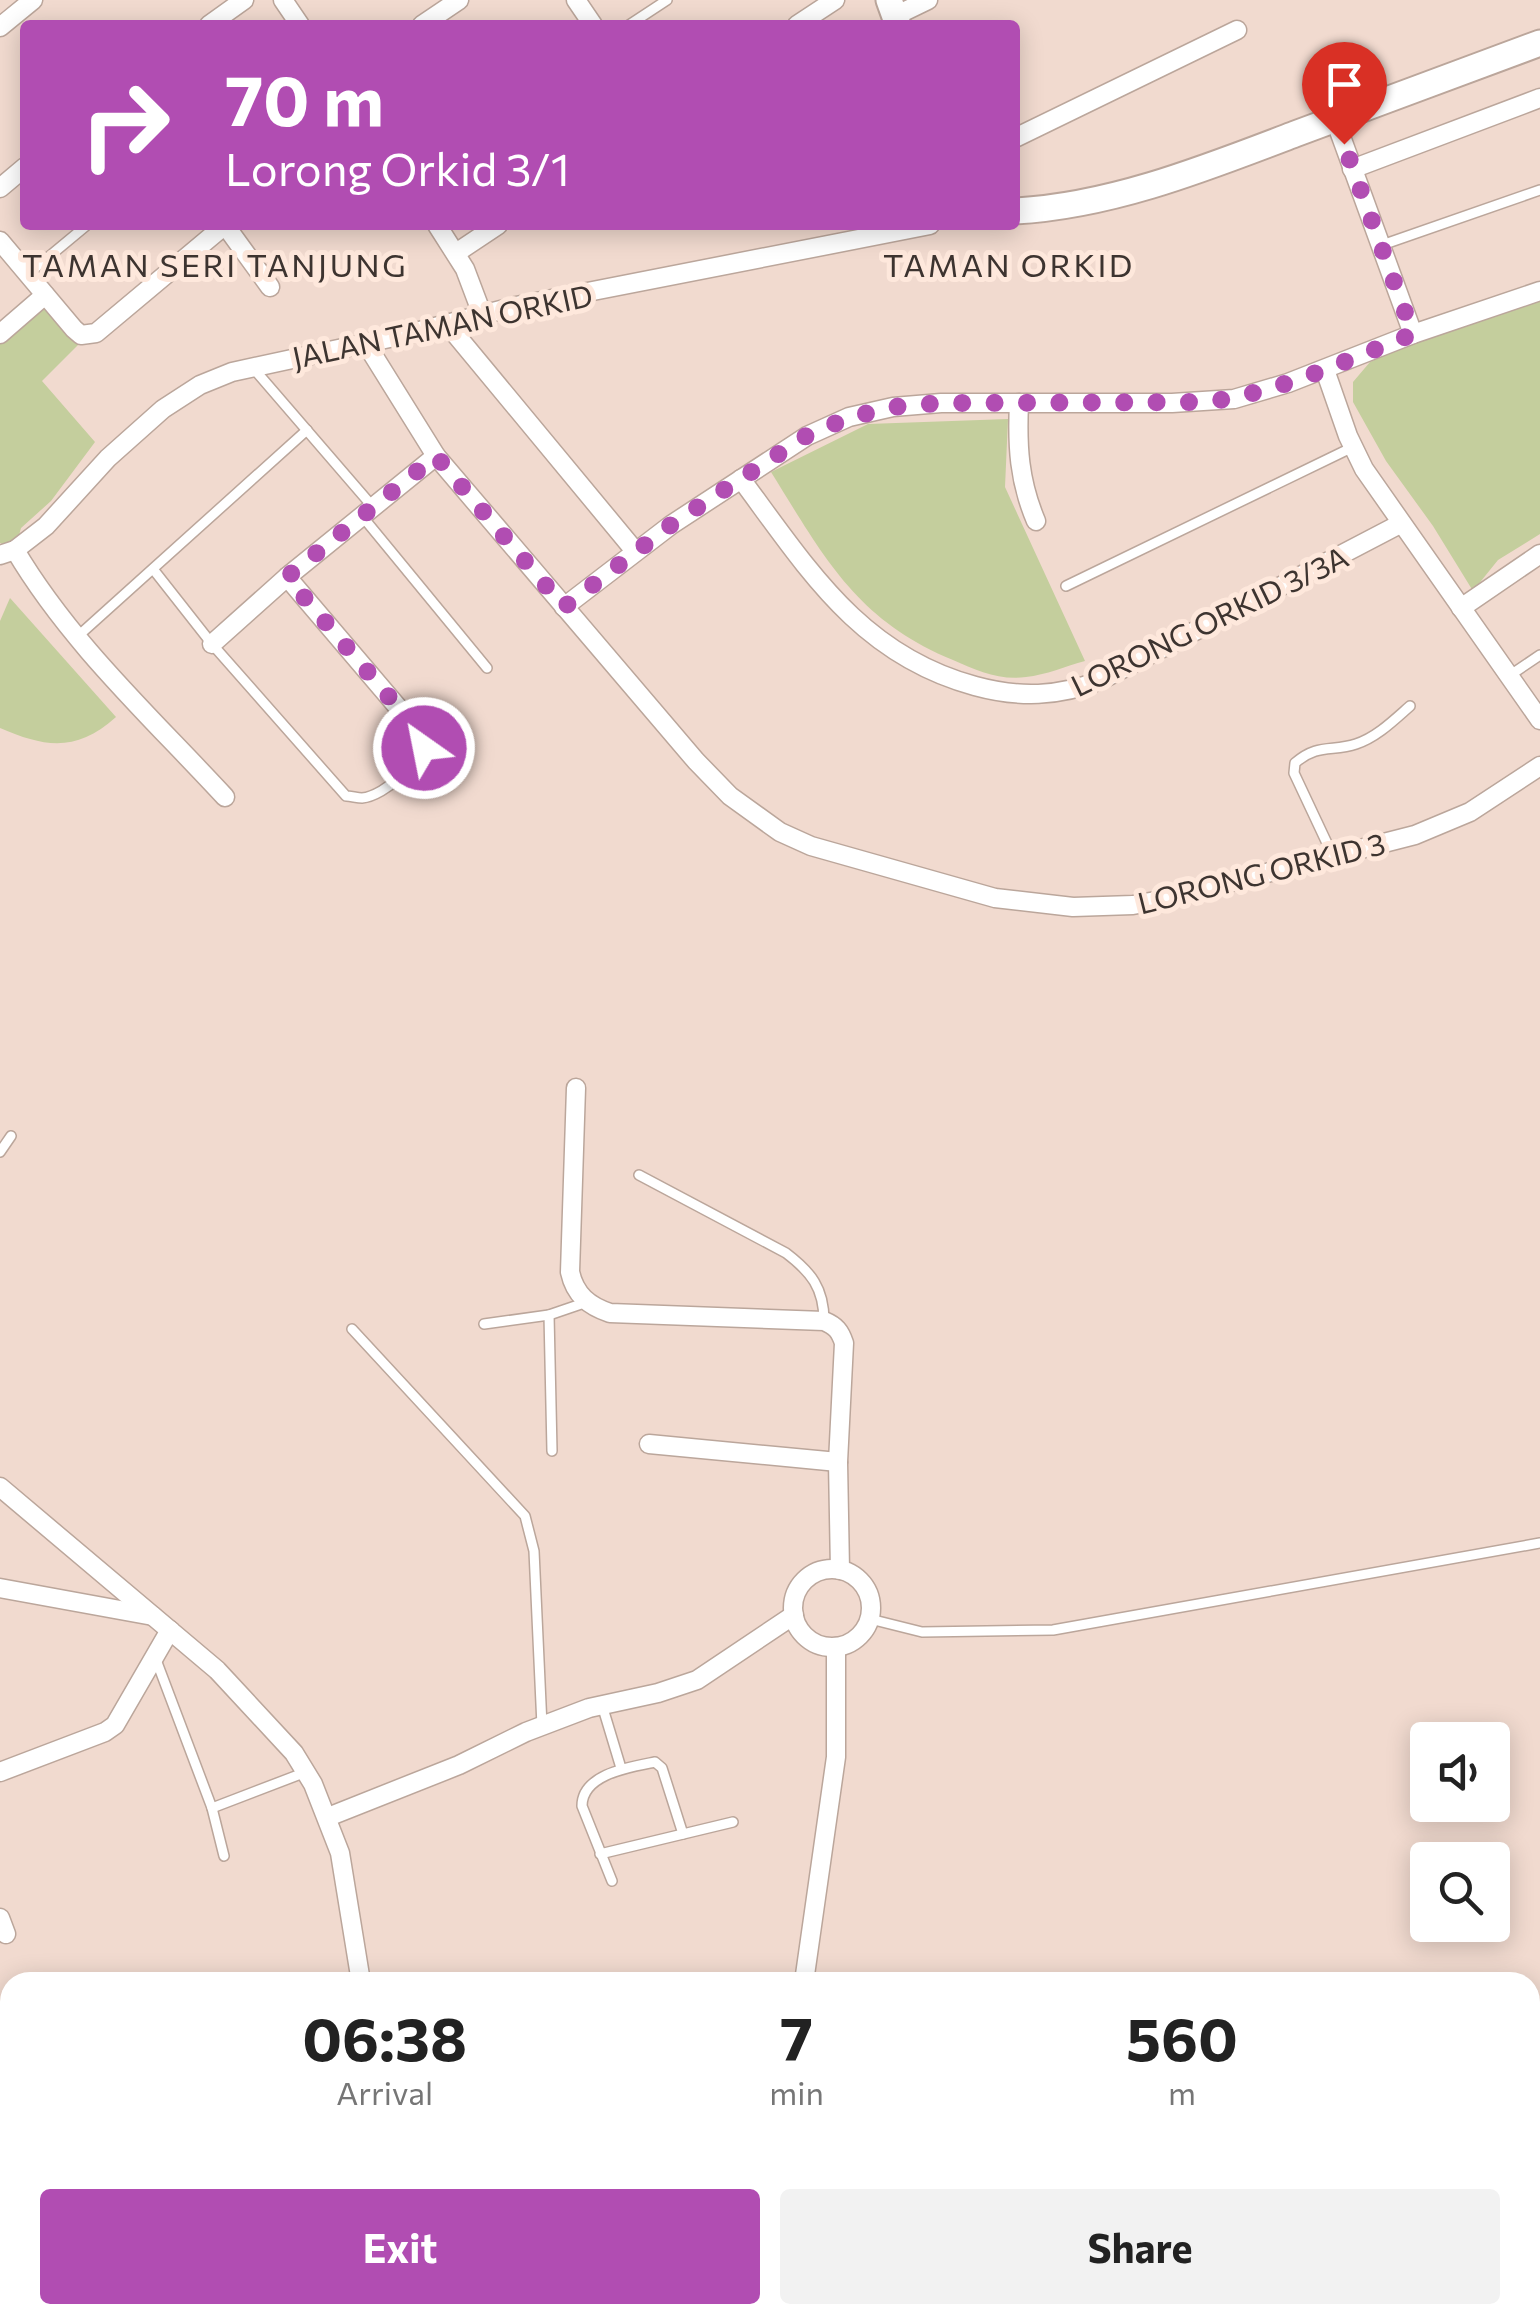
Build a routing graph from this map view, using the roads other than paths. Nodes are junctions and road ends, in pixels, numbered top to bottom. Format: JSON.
{"nodes":[{"id":1,"x":33,"y":0,"type":"edge"},
{"id":2,"x":244,"y":0,"type":"edge"},
{"id":3,"x":460,"y":0,"type":"edge"},
{"id":4,"x":667,"y":0,"type":"edge"},
{"id":5,"x":835,"y":0,"type":"edge"},
{"id":6,"x":928,"y":0,"type":"edge"},
{"id":7,"x":894,"y":14,"type":"edge"},
{"id":8,"x":217,"y":20,"type":"edge"},
{"id":9,"x":430,"y":20,"type":"edge"},
{"id":10,"x":636,"y":20,"type":"edge"},
{"id":11,"x":805,"y":20,"type":"edge"},
{"id":12,"x":0,"y":27,"type":"edge"},
{"id":13,"x":1236,"y":30,"type":"dead end"},
{"id":14,"x":1540,"y":43,"type":"edge"},
{"id":15,"x":1540,"y":98,"type":"edge"},
{"id":16,"x":1335,"y":120,"type":"junction"},
{"id":17,"x":1020,"y":136,"type":"edge"},
{"id":18,"x":1352,"y":168,"type":"junction"},
{"id":19,"x":20,"y":171,"type":"edge"},
{"id":20,"x":0,"y":188,"type":"edge"},
{"id":21,"x":1540,"y":190,"type":"edge"},
{"id":22,"x":1020,"y":212,"type":"edge"},
{"id":23,"x":80,"y":230,"type":"edge"},
{"id":24,"x":219,"y":230,"type":"edge"},
{"id":25,"x":229,"y":230,"type":"edge"},
{"id":26,"x":440,"y":230,"type":"edge"},
{"id":27,"x":491,"y":230,"type":"edge"},
{"id":28,"x":905,"y":230,"type":"edge"},
{"id":29,"x":0,"y":241,"type":"edge"},
{"id":30,"x":1380,"y":245,"type":"junction"},
{"id":31,"x":456,"y":254,"type":"junction"},
{"id":32,"x":28,"y":274,"type":"junction"},
{"id":33,"x":270,"y":287,"type":"dead end"},
{"id":34,"x":1540,"y":291,"type":"edge"},
{"id":35,"x":45,"y":294,"type":"junction"},
{"id":36,"x":482,"y":314,"type":"junction"},
{"id":37,"x":448,"y":324,"type":"junction"},
{"id":38,"x":0,"y":334,"type":"edge"},
{"id":39,"x":1413,"y":334,"type":"junction"},
{"id":40,"x":365,"y":342,"type":"junction"},
{"id":41,"x":252,"y":367,"type":"junction"},
{"id":42,"x":1325,"y":370,"type":"junction"},
{"id":43,"x":1019,"y":402,"type":"junction"},
{"id":44,"x":307,"y":430,"type":"junction"},
{"id":45,"x":1353,"y":446,"type":"junction"},
{"id":46,"x":436,"y":456,"type":"junction"},
{"id":47,"x":740,"y":479,"type":"junction"},
{"id":48,"x":368,"y":512,"type":"junction"},
{"id":49,"x":1036,"y":522,"type":"dead end"},
{"id":50,"x":1400,"y":524,"type":"junction"},
{"id":51,"x":634,"y":551,"type":"junction"},
{"id":52,"x":8,"y":552,"type":"edge"},
{"id":53,"x":1540,"y":554,"type":"edge"},
{"id":54,"x":154,"y":568,"type":"junction"},
{"id":55,"x":287,"y":577,"type":"junction"},
{"id":56,"x":1066,"y":586,"type":"dead end"},
{"id":57,"x":564,"y":607,"type":"junction"},
{"id":58,"x":1461,"y":608,"type":"junction"},
{"id":59,"x":77,"y":637,"type":"junction"},
{"id":60,"x":212,"y":644,"type":"junction"},
{"id":61,"x":1540,"y":655,"type":"edge"},
{"id":62,"x":487,"y":668,"type":"dead end"},
{"id":63,"x":1509,"y":676,"type":"junction"},
{"id":64,"x":1410,"y":706,"type":"dead end"},
{"id":65,"x":1540,"y":720,"type":"edge"},
{"id":66,"x":424,"y":738,"type":"joint"},
{"id":67,"x":1540,"y":766,"type":"edge"},
{"id":68,"x":225,"y":797,"type":"dead end"},
{"id":69,"x":1333,"y":856,"type":"junction"},
{"id":70,"x":576,"y":1088,"type":"dead end"},
{"id":71,"x":11,"y":1136,"type":"dead end"},
{"id":72,"x":0,"y":1152,"type":"edge"},
{"id":73,"x":640,"y":1175,"type":"dead end"},
{"id":74,"x":587,"y":1302,"type":"junction"},
{"id":75,"x":549,"y":1315,"type":"junction"},
{"id":76,"x":824,"y":1321,"type":"junction"},
{"id":77,"x":484,"y":1324,"type":"dead end"},
{"id":78,"x":352,"y":1329,"type":"dead end"},
{"id":79,"x":649,"y":1444,"type":"dead end"},
{"id":80,"x":552,"y":1451,"type":"dead end"},
{"id":81,"x":838,"y":1462,"type":"junction"},
{"id":82,"x":0,"y":1487,"type":"edge"},
{"id":83,"x":1540,"y":1542,"type":"edge"},
{"id":84,"x":840,"y":1570,"type":"junction"},
{"id":85,"x":0,"y":1588,"type":"edge"},
{"id":86,"x":794,"y":1615,"type":"junction"},
{"id":87,"x":153,"y":1616,"type":"junction"},
{"id":88,"x":870,"y":1618,"type":"junction"},
{"id":89,"x":170,"y":1630,"type":"junction"},
{"id":90,"x":836,"y":1647,"type":"junction"},
{"id":91,"x":156,"y":1657,"type":"junction"},
{"id":92,"x":602,"y":1705,"type":"junction"},
{"id":93,"x":542,"y":1726,"type":"junction"},
{"id":94,"x":621,"y":1768,"type":"junction"},
{"id":95,"x":0,"y":1772,"type":"edge"},
{"id":96,"x":306,"y":1772,"type":"junction"},
{"id":97,"x":212,"y":1808,"type":"junction"},
{"id":98,"x":328,"y":1818,"type":"junction"},
{"id":99,"x":733,"y":1822,"type":"dead end"},
{"id":100,"x":683,"y":1834,"type":"junction"},
{"id":101,"x":600,"y":1854,"type":"junction"},
{"id":102,"x":224,"y":1856,"type":"dead end"},
{"id":103,"x":612,"y":1880,"type":"dead end"},
{"id":104,"x":359,"y":1972,"type":"edge"},
{"id":105,"x":805,"y":1972,"type":"edge"}],
"edges":[{"from":1,"to":12,"type":"street"},
{"from":2,"to":8,"type":"street"},
{"from":3,"to":9,"type":"street"},
{"from":4,"to":10,"type":"lane"},
{"from":5,"to":11,"type":"street"},
{"from":6,"to":7,"type":"street"},
{"from":13,"to":17,"type":"street"},
{"from":14,"to":16,"type":"main road"},
{"from":15,"to":18,"type":"street"},
{"from":16,"to":18,"type":"street"},
{"from":16,"to":22,"type":"main road"},
{"from":18,"to":30,"type":"street"},
{"from":19,"to":20,"type":"street"},
{"from":21,"to":30,"type":"lane"},
{"from":23,"to":32,"type":"lane"},
{"from":24,"to":35,"type":"street"},
{"from":25,"to":33,"type":"street"},
{"from":26,"to":31,"type":"street"},
{"from":27,"to":31,"type":"street"},
{"from":28,"to":36,"type":"street","name":"JALAN TAMAN ORKID"},
{"from":29,"to":32,"type":"street"},
{"from":30,"to":39,"type":"street"},
{"from":31,"to":36,"type":"street"},
{"from":32,"to":35,"type":"street"},
{"from":34,"to":39,"type":"street"},
{"from":35,"to":38,"type":"street"},
{"from":36,"to":37,"type":"street","name":"JALAN TAMAN ORKID"},
{"from":37,"to":40,"type":"street","name":"JALAN TAMAN ORKID"},
{"from":37,"to":51,"type":"street"},
{"from":39,"to":42,"type":"street"},
{"from":40,"to":41,"type":"street","name":"JALAN TAMAN ORKID"},
{"from":40,"to":46,"type":"street","name":"LORONG ORKID 3"},
{"from":41,"to":44,"type":"lane"},
{"from":41,"to":52,"type":"street","name":"JALAN TAMAN ORKID"},
{"from":42,"to":43,"type":"street"},
{"from":42,"to":45,"type":"street"},
{"from":43,"to":47,"type":"street"},
{"from":43,"to":49,"type":"street"},
{"from":44,"to":48,"type":"lane"},
{"from":44,"to":54,"type":"lane"},
{"from":45,"to":50,"type":"street"},
{"from":45,"to":56,"type":"lane"},
{"from":46,"to":48,"type":"street"},
{"from":46,"to":57,"type":"street","name":"LORONG ORKID 3"},
{"from":47,"to":50,"type":"street","name":"LORONG ORKID 3/3A"},
{"from":47,"to":51,"type":"street"},
{"from":48,"to":55,"type":"street"},
{"from":48,"to":62,"type":"lane"},
{"from":50,"to":58,"type":"street"},
{"from":51,"to":57,"type":"street"},
{"from":52,"to":59,"type":"street"},
{"from":53,"to":58,"type":"street"},
{"from":54,"to":59,"type":"lane"},
{"from":54,"to":60,"type":"lane"},
{"from":55,"to":60,"type":"street"},
{"from":55,"to":66,"type":"street"},
{"from":57,"to":69,"type":"street","name":"LORONG ORKID 3"},
{"from":58,"to":63,"type":"street"},
{"from":59,"to":68,"type":"street"},
{"from":60,"to":66,"type":"lane"},
{"from":61,"to":63,"type":"lane"},
{"from":63,"to":65,"type":"street"},
{"from":64,"to":69,"type":"lane"},
{"from":67,"to":69,"type":"street","name":"LORONG ORKID 3"},
{"from":70,"to":74,"type":"street"},
{"from":71,"to":72,"type":"lane"},
{"from":73,"to":76,"type":"lane"},
{"from":74,"to":75,"type":"lane"},
{"from":74,"to":76,"type":"street"},
{"from":75,"to":77,"type":"lane"},
{"from":75,"to":80,"type":"lane"},
{"from":76,"to":81,"type":"street"},
{"from":78,"to":93,"type":"lane"},
{"from":79,"to":81,"type":"street"},
{"from":81,"to":84,"type":"street"},
{"from":82,"to":87,"type":"street"},
{"from":83,"to":88,"type":"lane"},
{"from":84,"to":86,"type":"street"},
{"from":84,"to":88,"type":"street"},
{"from":85,"to":87,"type":"street"},
{"from":86,"to":90,"type":"street"},
{"from":86,"to":92,"type":"street"},
{"from":87,"to":89,"type":"street"},
{"from":88,"to":90,"type":"street"},
{"from":89,"to":91,"type":"street"},
{"from":89,"to":96,"type":"street"},
{"from":90,"to":105,"type":"street"},
{"from":91,"to":95,"type":"street"},
{"from":91,"to":97,"type":"lane"},
{"from":92,"to":93,"type":"street"},
{"from":92,"to":94,"type":"lane"},
{"from":93,"to":98,"type":"street"},
{"from":94,"to":100,"type":"lane"},
{"from":94,"to":101,"type":"lane"},
{"from":96,"to":97,"type":"lane"},
{"from":96,"to":98,"type":"street"},
{"from":97,"to":102,"type":"lane"},
{"from":98,"to":104,"type":"street"},
{"from":99,"to":100,"type":"lane"},
{"from":100,"to":101,"type":"lane"},
{"from":101,"to":103,"type":"lane"}]}
